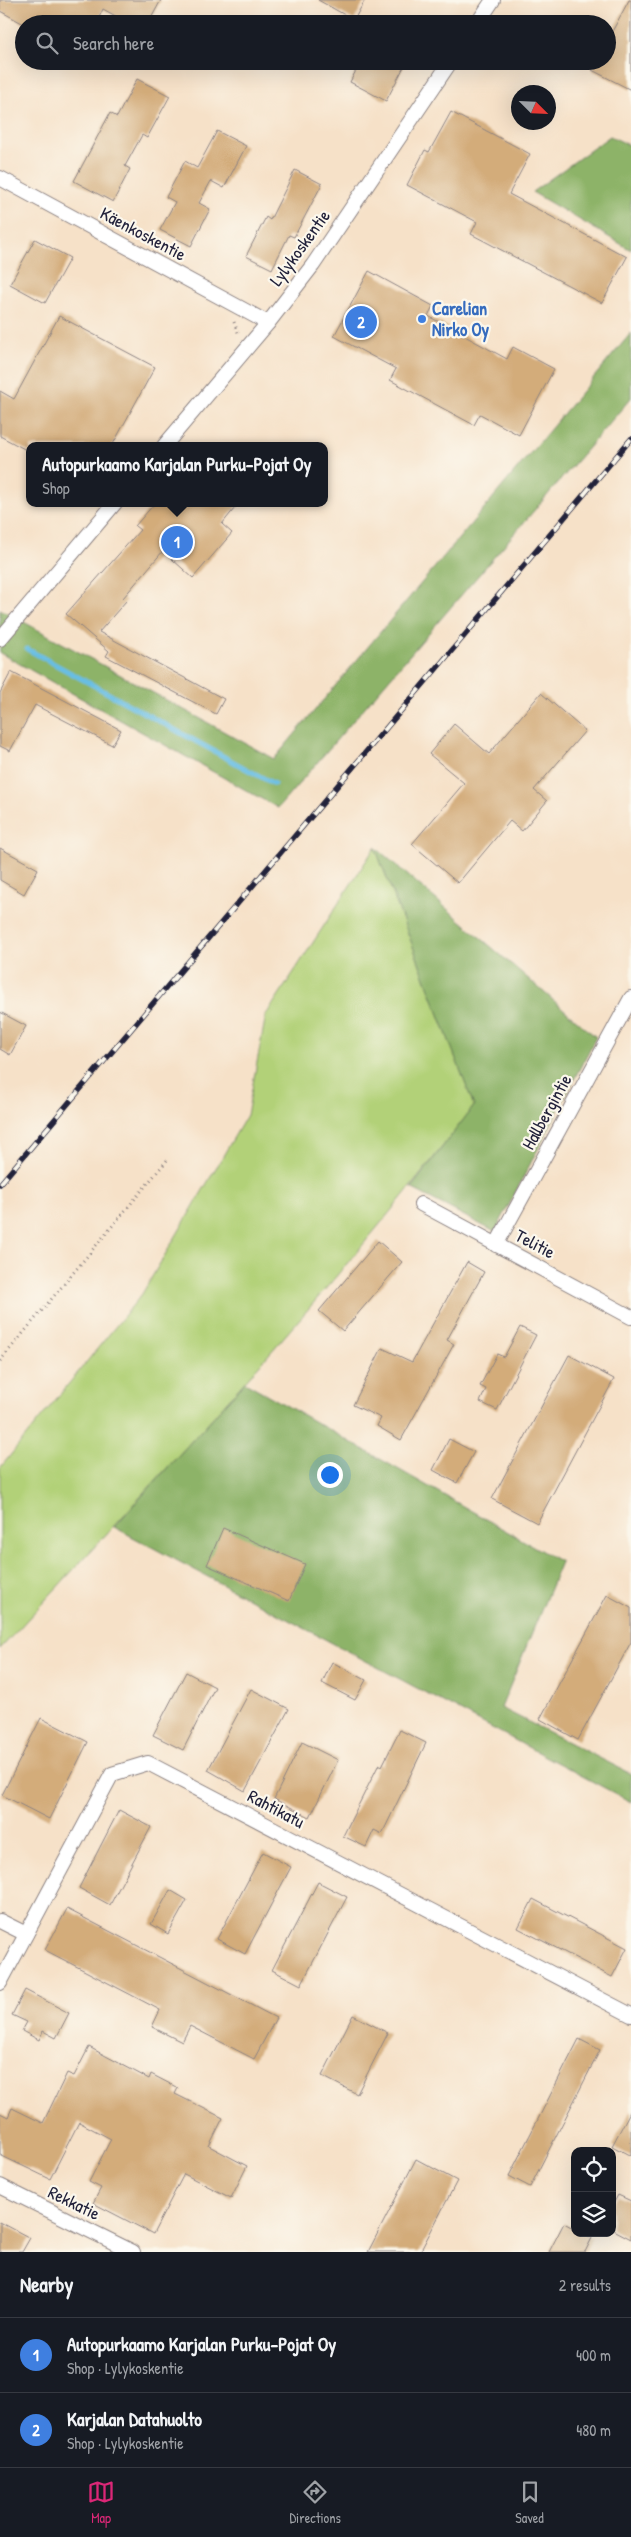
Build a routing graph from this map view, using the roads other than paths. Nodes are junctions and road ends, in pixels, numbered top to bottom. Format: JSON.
{"nodes":[{"id":1,"x":493,"y":0,"type":"edge"},
{"id":2,"x":483,"y":15,"type":"edge"},
{"id":3,"x":446,"y":70,"type":"edge"},
{"id":4,"x":0,"y":178,"type":"edge"},
{"id":5,"x":268,"y":324,"type":"junction"},
{"id":6,"x":167,"y":442,"type":"edge"},
{"id":7,"x":112,"y":507,"type":"edge"},
{"id":8,"x":0,"y":639,"type":"edge"},
{"id":9,"x":631,"y":998,"type":"edge"},
{"id":10,"x":421,"y":1204,"type":"dead end"},
{"id":11,"x":496,"y":1245,"type":"junction"},
{"id":12,"x":631,"y":1317,"type":"edge"},
{"id":13,"x":0,"y":1921,"type":"edge"},
{"id":14,"x":26,"y":1934,"type":"junction"},
{"id":15,"x":0,"y":1983,"type":"edge"},
{"id":16,"x":631,"y":2015,"type":"edge"},
{"id":17,"x":0,"y":2186,"type":"edge"},
{"id":18,"x":133,"y":2252,"type":"edge"}],
"edges":[{"from":1,"to":2,"type":"street"},
{"from":3,"to":5,"type":"street","name":"Lylykoskentie"},
{"from":4,"to":5,"type":"street","name":"Käenkoskentie"},
{"from":5,"to":6,"type":"street","name":"Lylykoskentie"},
{"from":7,"to":8,"type":"street"},
{"from":9,"to":11,"type":"street","name":"Hallbergintie"},
{"from":10,"to":11,"type":"street","name":"Telitie"},
{"from":11,"to":12,"type":"street","name":"Telitie"},
{"from":13,"to":14,"type":"street"},
{"from":14,"to":15,"type":"street","name":"Rahtikatu"},
{"from":14,"to":16,"type":"street","name":"Rahtikatu"},
{"from":17,"to":18,"type":"street","name":"Rekkatie"}]}
